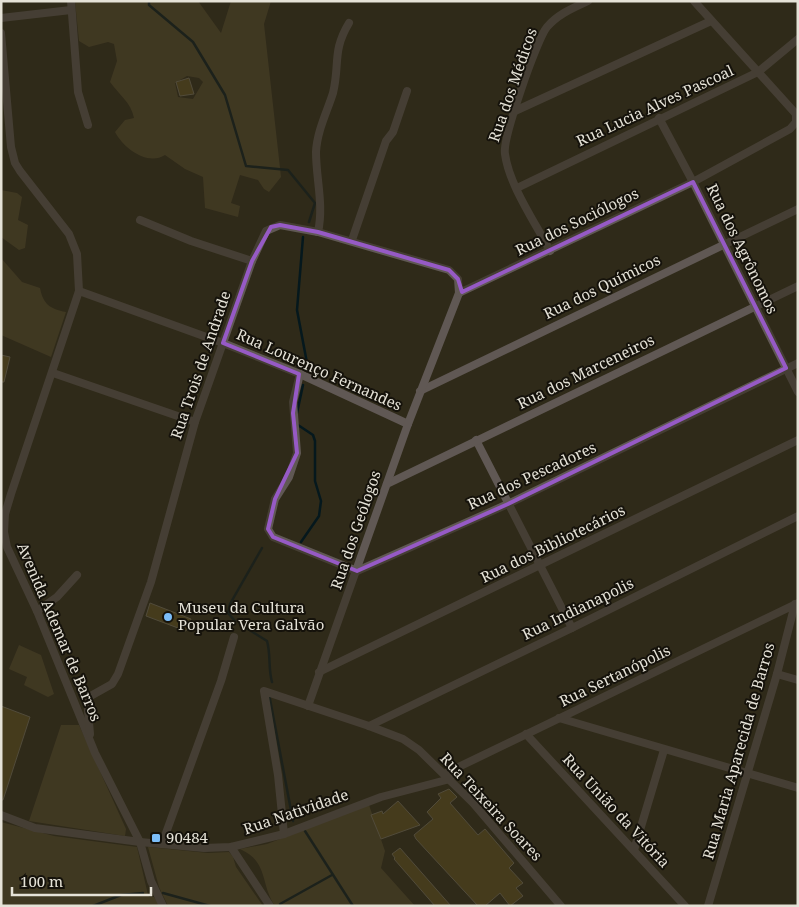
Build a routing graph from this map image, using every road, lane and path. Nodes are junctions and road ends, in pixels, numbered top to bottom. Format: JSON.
{"nodes":[{"id":1,"x":588,"y":1,"type":"edge"},
{"id":2,"x":694,"y":1,"type":"edge"},
{"id":3,"x":71,"y":6,"type":"edge"},
{"id":4,"x":1,"y":18,"type":"edge"},
{"id":5,"x":710,"y":21,"type":"junction"},
{"id":6,"x":349,"y":23,"type":"dead end"},
{"id":7,"x":1,"y":33,"type":"edge"},
{"id":8,"x":798,"y":39,"type":"edge"},
{"id":9,"x":758,"y":72,"type":"junction"},
{"id":10,"x":407,"y":92,"type":"dead end"},
{"id":11,"x":515,"y":112,"type":"junction"},
{"id":12,"x":659,"y":118,"type":"junction"},
{"id":13,"x":88,"y":125,"type":"dead end"},
{"id":14,"x":693,"y":182,"type":"junction"},
{"id":15,"x":517,"y":188,"type":"junction"},
{"id":16,"x":798,"y":210,"type":"edge"},
{"id":17,"x":140,"y":220,"type":"dead end"},
{"id":18,"x":318,"y":232,"type":"junction"},
{"id":19,"x":352,"y":240,"type":"junction"},
{"id":20,"x":724,"y":243,"type":"junction"},
{"id":21,"x":550,"y":251,"type":"junction"},
{"id":22,"x":252,"y":260,"type":"junction"},
{"id":23,"x":798,"y":286,"type":"edge"},
{"id":24,"x":79,"y":291,"type":"junction"},
{"id":25,"x":459,"y":293,"type":"junction"},
{"id":26,"x":755,"y":307,"type":"junction"},
{"id":27,"x":223,"y":343,"type":"junction"},
{"id":28,"x":798,"y":363,"type":"edge"},
{"id":29,"x":786,"y":368,"type":"junction"},
{"id":30,"x":53,"y":373,"type":"junction"},
{"id":31,"x":300,"y":374,"type":"junction"},
{"id":32,"x":420,"y":392,"type":"junction"},
{"id":33,"x":798,"y":392,"type":"edge"},
{"id":34,"x":195,"y":422,"type":"junction"},
{"id":35,"x":408,"y":424,"type":"junction"},
{"id":36,"x":476,"y":440,"type":"junction"},
{"id":37,"x":798,"y":440,"type":"edge"},
{"id":38,"x":387,"y":484,"type":"junction"},
{"id":39,"x":508,"y":504,"type":"junction"},
{"id":40,"x":798,"y":516,"type":"edge"},
{"id":41,"x":541,"y":566,"type":"junction"},
{"id":42,"x":357,"y":571,"type":"junction"},
{"id":43,"x":77,"y":576,"type":"dead end"},
{"id":44,"x":796,"y":603,"type":"edge"},
{"id":45,"x":37,"y":611,"type":"junction"},
{"id":46,"x":572,"y":628,"type":"junction"},
{"id":47,"x":234,"y":637,"type":"dead end"},
{"id":48,"x":319,"y":672,"type":"junction"},
{"id":49,"x":777,"y":674,"type":"junction"},
{"id":50,"x":798,"y":680,"type":"edge"},
{"id":51,"x":86,"y":704,"type":"junction"},
{"id":52,"x":308,"y":706,"type":"junction"},
{"id":53,"x":76,"y":708,"type":"junction"},
{"id":54,"x":559,"y":718,"type":"junction"},
{"id":55,"x":369,"y":726,"type":"junction"},
{"id":56,"x":526,"y":734,"type":"junction"},
{"id":57,"x":91,"y":744,"type":"junction"},
{"id":58,"x":664,"y":750,"type":"junction"},
{"id":59,"x":748,"y":773,"type":"junction"},
{"id":60,"x":447,"y":777,"type":"junction"},
{"id":61,"x":798,"y":788,"type":"edge"},
{"id":62,"x":1,"y":815,"type":"edge"},
{"id":63,"x":284,"y":834,"type":"junction"},
{"id":64,"x":140,"y":842,"type":"junction"},
{"id":65,"x":162,"y":844,"type":"junction"},
{"id":66,"x":230,"y":847,"type":"junction"},
{"id":67,"x":634,"y":850,"type":"junction"},
{"id":68,"x":163,"y":906,"type":"edge"},
{"id":69,"x":270,"y":906,"type":"edge"},
{"id":70,"x":562,"y":906,"type":"edge"},
{"id":71,"x":685,"y":906,"type":"edge"},
{"id":72,"x":708,"y":906,"type":"edge"}],
"edges":[{"from":1,"to":11,"type":"street","name":"Rua dos Médicos"},
{"from":2,"to":5,"type":"street"},
{"from":3,"to":4,"type":"street"},
{"from":3,"to":13,"type":"street"},
{"from":5,"to":9,"type":"street"},
{"from":5,"to":11,"type":"street"},
{"from":6,"to":18,"type":"street"},
{"from":7,"to":24,"type":"street","name":"Avenida Ademar de Barros"},
{"from":8,"to":9,"type":"street","name":"Rua Lucia Alves Pascoal"},
{"from":9,"to":12,"type":"street","name":"Rua Lucia Alves Pascoal"},
{"from":9,"to":14,"type":"street","name":"Rua dos Sociólogos"},
{"from":10,"to":19,"type":"street"},
{"from":11,"to":15,"type":"street","name":"Rua dos Médicos"},
{"from":12,"to":14,"type":"street","name":"Rua dos Agrônomos"},
{"from":12,"to":15,"type":"street","name":"Rua Lucia Alves Pascoal"},
{"from":14,"to":20,"type":"street","name":"Rua dos Agrônomos"},
{"from":14,"to":21,"type":"street","name":"Rua dos Sociólogos"},
{"from":15,"to":21,"type":"street","name":"Rua dos Médicos"},
{"from":16,"to":20,"type":"street","name":"Rua dos Químicos"},
{"from":17,"to":22,"type":"street"},
{"from":18,"to":19,"type":"street","name":"Rua Trois de Andrade"},
{"from":18,"to":22,"type":"street","name":"Rua Trois de Andrade"},
{"from":19,"to":25,"type":"street","name":"Rua Trois de Andrade"},
{"from":20,"to":26,"type":"street","name":"Rua dos Agrônomos"},
{"from":20,"to":32,"type":"street","name":"Rua dos Químicos"},
{"from":21,"to":25,"type":"street","name":"Rua dos Sociólogos"},
{"from":22,"to":27,"type":"street","name":"Rua Trois de Andrade"},
{"from":23,"to":26,"type":"street","name":"Rua dos Marceneiros"},
{"from":24,"to":27,"type":"street","name":"Rua Lourenço Fernandes"},
{"from":24,"to":30,"type":"street","name":"Avenida Ademar de Barros"},
{"from":25,"to":32,"type":"street"},
{"from":26,"to":29,"type":"street","name":"Rua dos Agrônomos"},
{"from":26,"to":36,"type":"street","name":"Rua dos Marceneiros"},
{"from":27,"to":31,"type":"street","name":"Rua Lourenço Fernandes"},
{"from":27,"to":34,"type":"street","name":"Rua Trois de Andrade"},
{"from":28,"to":29,"type":"street","name":"Rua dos Pescadores"},
{"from":29,"to":33,"type":"street","name":"Rua dos Agrônomos"},
{"from":29,"to":39,"type":"street","name":"Rua dos Pescadores"},
{"from":30,"to":34,"type":"street"},
{"from":30,"to":45,"type":"street","name":"Avenida Ademar de Barros"},
{"from":31,"to":35,"type":"street","name":"Rua Lourenço Fernandes"},
{"from":31,"to":42,"type":"street"},
{"from":32,"to":35,"type":"street","name":"Rua dos Geólogos"},
{"from":34,"to":51,"type":"street","name":"Rua Trois de Andrade"},
{"from":35,"to":38,"type":"street","name":"Rua dos Geólogos"},
{"from":36,"to":38,"type":"street","name":"Rua dos Marceneiros"},
{"from":36,"to":39,"type":"street"},
{"from":37,"to":41,"type":"street","name":"Rua dos Bibliotecários"},
{"from":38,"to":42,"type":"street","name":"Rua dos Geólogos"},
{"from":39,"to":41,"type":"street"},
{"from":39,"to":42,"type":"street","name":"Rua dos Pescadores"},
{"from":40,"to":46,"type":"street","name":"Rua Indianapolis"},
{"from":41,"to":46,"type":"street"},
{"from":41,"to":48,"type":"street","name":"Rua dos Bibliotecários"},
{"from":42,"to":48,"type":"street","name":"Rua dos Geólogos"},
{"from":43,"to":45,"type":"street"},
{"from":44,"to":49,"type":"street","name":"Rua Maria Aparecida de Barros"},
{"from":44,"to":54,"type":"street","name":"Rua Sertanópolis"},
{"from":45,"to":53,"type":"street","name":"Avenida Ademar de Barros"},
{"from":46,"to":55,"type":"street","name":"Rua Indianapolis"},
{"from":47,"to":65,"type":"street"},
{"from":48,"to":52,"type":"street","name":"Rua dos Geólogos"},
{"from":49,"to":50,"type":"street"},
{"from":49,"to":59,"type":"street","name":"Rua Maria Aparecida de Barros"},
{"from":51,"to":53,"type":"street","name":"Rua Trois de Andrade"},
{"from":51,"to":57,"type":"street"},
{"from":52,"to":55,"type":"street","name":"Rua Teixeira Soares"},
{"from":52,"to":63,"type":"street","name":"Rua Teixeira Soares"},
{"from":53,"to":57,"type":"street","name":"Avenida Ademar de Barros"},
{"from":54,"to":56,"type":"street","name":"Rua Sertanópolis"},
{"from":54,"to":58,"type":"street"},
{"from":55,"to":60,"type":"street","name":"Rua Teixeira Soares"},
{"from":56,"to":60,"type":"street","name":"Rua Sertanópolis"},
{"from":56,"to":67,"type":"street","name":"Rua União da Vitória"},
{"from":57,"to":64,"type":"street","name":"Avenida Ademar de Barros"},
{"from":58,"to":59,"type":"street"},
{"from":58,"to":67,"type":"street"},
{"from":59,"to":61,"type":"street"},
{"from":59,"to":72,"type":"street","name":"Rua Maria Aparecida de Barros"},
{"from":60,"to":63,"type":"street","name":"Rua Natividade"},
{"from":60,"to":70,"type":"street","name":"Rua Teixeira Soares"},
{"from":62,"to":64,"type":"street","name":"Rua Natividade"},
{"from":63,"to":66,"type":"street","name":"Rua Natividade"},
{"from":64,"to":65,"type":"street","name":"Rua Natividade"},
{"from":64,"to":68,"type":"street","name":"Avenida Ademar de Barros"},
{"from":65,"to":66,"type":"street","name":"Rua Natividade"},
{"from":66,"to":69,"type":"street"},
{"from":67,"to":71,"type":"street","name":"Rua União da Vitória"}]}
